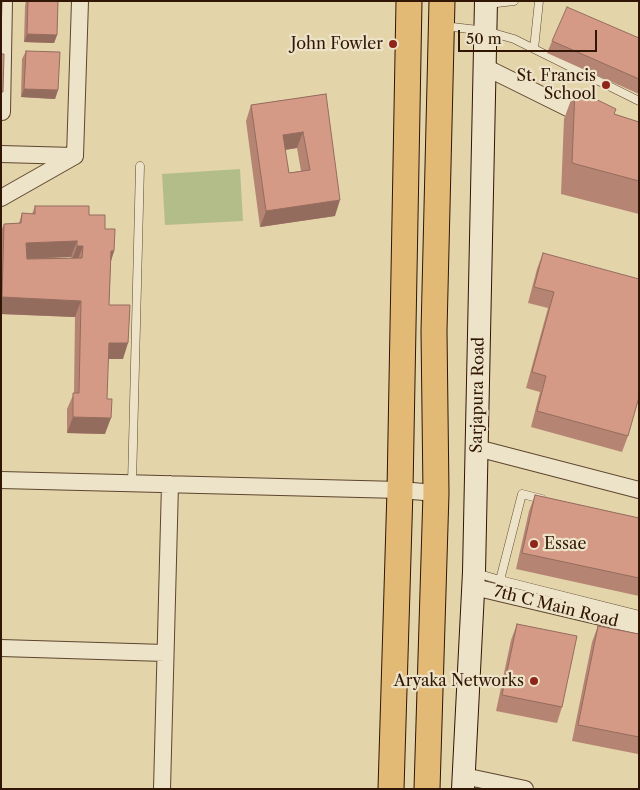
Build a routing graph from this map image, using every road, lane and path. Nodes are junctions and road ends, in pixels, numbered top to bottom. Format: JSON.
{"nodes":[{"id":1,"x":4,"y":1,"type":"edge"},
{"id":2,"x":80,"y":1,"type":"edge"},
{"id":3,"x":409,"y":1,"type":"edge"},
{"id":4,"x":442,"y":1,"type":"edge"},
{"id":5,"x":514,"y":1,"type":"edge"},
{"id":6,"x":539,"y":1,"type":"edge"},
{"id":7,"x":486,"y":3,"type":"edge"},
{"id":8,"x":441,"y":26,"type":"junction"},
{"id":9,"x":486,"y":31,"type":"junction"},
{"id":10,"x":534,"y":49,"type":"junction"},
{"id":11,"x":485,"y":67,"type":"junction"},
{"id":12,"x":639,"y":101,"type":"edge"},
{"id":13,"x":2,"y":112,"type":"edge"},
{"id":14,"x":604,"y":126,"type":"edge"},
{"id":15,"x":1,"y":154,"type":"edge"},
{"id":16,"x":75,"y":156,"type":"junction"},
{"id":17,"x":140,"y":166,"type":"dead end"},
{"id":18,"x":1,"y":198,"type":"edge"},
{"id":19,"x":478,"y":448,"type":"junction"},
{"id":20,"x":1,"y":480,"type":"edge"},
{"id":21,"x":132,"y":483,"type":"junction"},
{"id":22,"x":170,"y":484,"type":"junction"},
{"id":23,"x":400,"y":490,"type":"junction"},
{"id":24,"x":639,"y":490,"type":"edge"},
{"id":25,"x":436,"y":493,"type":"junction"},
{"id":26,"x":549,"y":501,"type":"edge"},
{"id":27,"x":474,"y":580,"type":"junction"},
{"id":28,"x":500,"y":580,"type":"junction"},
{"id":29,"x":639,"y":615,"type":"edge"},
{"id":30,"x":639,"y":626,"type":"edge"},
{"id":31,"x":1,"y":648,"type":"edge"},
{"id":32,"x":165,"y":653,"type":"junction"},
{"id":33,"x":464,"y":782,"type":"edge"},
{"id":34,"x":162,"y":789,"type":"edge"},
{"id":35,"x":391,"y":789,"type":"edge"},
{"id":36,"x":427,"y":789,"type":"edge"},
{"id":37,"x":525,"y":789,"type":"edge"}],
"edges":[{"from":1,"to":13,"type":"street"},
{"from":2,"to":16,"type":"street"},
{"from":3,"to":23,"type":"main road"},
{"from":4,"to":8,"type":"main road"},
{"from":5,"to":7,"type":"lane"},
{"from":6,"to":10,"type":"lane"},
{"from":7,"to":9,"type":"street","name":"Sarjapura Road"},
{"from":8,"to":9,"type":"lane"},
{"from":8,"to":25,"type":"main road"},
{"from":9,"to":10,"type":"lane"},
{"from":9,"to":11,"type":"street","name":"Sarjapura Road"},
{"from":10,"to":12,"type":"lane"},
{"from":11,"to":14,"type":"street"},
{"from":11,"to":19,"type":"street","name":"Sarjapura Road"},
{"from":15,"to":16,"type":"street"},
{"from":16,"to":18,"type":"street"},
{"from":17,"to":21,"type":"lane"},
{"from":19,"to":24,"type":"street"},
{"from":19,"to":27,"type":"street","name":"Sarjapura Road"},
{"from":20,"to":21,"type":"street"},
{"from":21,"to":22,"type":"street"},
{"from":22,"to":23,"type":"street"},
{"from":22,"to":32,"type":"street"},
{"from":23,"to":25,"type":"street"},
{"from":23,"to":35,"type":"main road"},
{"from":25,"to":36,"type":"main road"},
{"from":26,"to":28,"type":"lane"},
{"from":27,"to":28,"type":"lane"},
{"from":27,"to":30,"type":"street","name":"7th C Main Road"},
{"from":27,"to":33,"type":"street","name":"Sarjapura Road"},
{"from":28,"to":29,"type":"lane"},
{"from":31,"to":32,"type":"street"},
{"from":32,"to":34,"type":"street"},
{"from":33,"to":37,"type":"street"}]}
